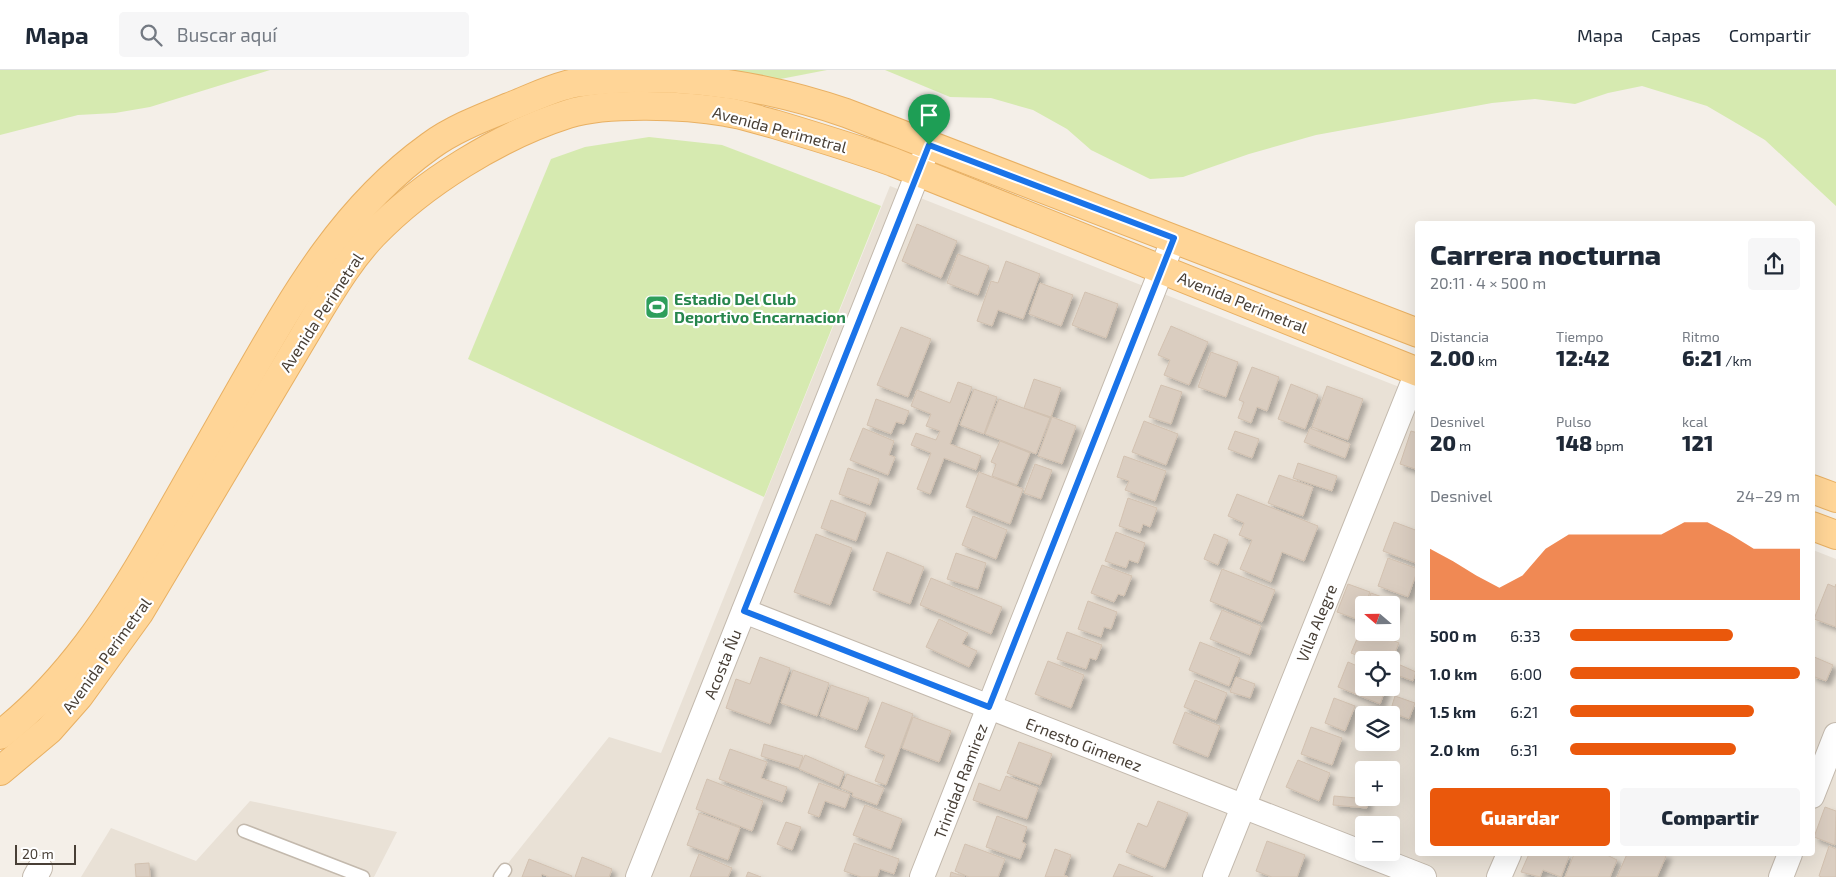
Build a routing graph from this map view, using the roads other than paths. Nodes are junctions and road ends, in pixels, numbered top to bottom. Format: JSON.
{"nodes":[{"id":1,"x":929,"y":145,"type":"junction"},
{"id":2,"x":918,"y":172,"type":"junction"},
{"id":3,"x":1174,"y":238,"type":"junction"},
{"id":4,"x":1162,"y":270,"type":"junction"},
{"id":5,"x":1415,"y":332,"type":"edge"},
{"id":6,"x":1415,"y":370,"type":"edge"},
{"id":7,"x":1415,"y":376,"type":"edge"},
{"id":8,"x":1815,"y":490,"type":"edge"},
{"id":9,"x":1836,"y":498,"type":"edge"},
{"id":10,"x":1815,"y":527,"type":"edge"},
{"id":11,"x":1836,"y":535,"type":"edge"},
{"id":12,"x":744,"y":611,"type":"junction"},
{"id":13,"x":989,"y":707,"type":"junction"},
{"id":14,"x":0,"y":735,"type":"edge"},
{"id":15,"x":1836,"y":736,"type":"edge"},
{"id":16,"x":0,"y":771,"type":"edge"},
{"id":17,"x":1815,"y":788,"type":"edge"},
{"id":18,"x":1243,"y":806,"type":"junction"},
{"id":19,"x":244,"y":831,"type":"dead end"},
{"id":20,"x":1507,"y":856,"type":"edge"},
{"id":21,"x":1789,"y":856,"type":"edge"},
{"id":22,"x":363,"y":877,"type":"edge"},
{"id":23,"x":638,"y":877,"type":"edge"},
{"id":24,"x":922,"y":877,"type":"edge"},
{"id":25,"x":1215,"y":877,"type":"edge"},
{"id":26,"x":1424,"y":877,"type":"edge"},
{"id":27,"x":1499,"y":877,"type":"edge"},
{"id":28,"x":1781,"y":877,"type":"edge"}],
"edges":[{"from":1,"to":2,"type":"street","name":"Acosta Ñu"},
{"from":1,"to":3,"type":"main road","name":"Avenida Perimetral"},
{"from":1,"to":14,"type":"main road","name":"Avenida Perimetral"},
{"from":2,"to":4,"type":"main road","name":"Avenida Perimetral"},
{"from":2,"to":12,"type":"street","name":"Acosta Ñu"},
{"from":2,"to":16,"type":"main road","name":"Avenida Perimetral"},
{"from":3,"to":4,"type":"street","name":"Trinidad Ramirez"},
{"from":3,"to":5,"type":"main road","name":"Avenida Perimetral"},
{"from":4,"to":6,"type":"main road","name":"Avenida Perimetral"},
{"from":4,"to":13,"type":"street","name":"Trinidad Ramirez"},
{"from":7,"to":18,"type":"street","name":"Villa Alegre"},
{"from":8,"to":9,"type":"main road"},
{"from":10,"to":11,"type":"main road"},
{"from":12,"to":13,"type":"street","name":"Ernesto Gimenez"},
{"from":12,"to":23,"type":"street","name":"Acosta Ñu"},
{"from":13,"to":18,"type":"street","name":"Ernesto Gimenez"},
{"from":13,"to":24,"type":"street","name":"Trinidad Ramirez"},
{"from":15,"to":17,"type":"street"},
{"from":18,"to":25,"type":"street","name":"Villa Alegre"},
{"from":18,"to":26,"type":"street","name":"Ernesto Gimenez"},
{"from":19,"to":22,"type":"lane"},
{"from":20,"to":27,"type":"street"},
{"from":21,"to":28,"type":"street"}]}
